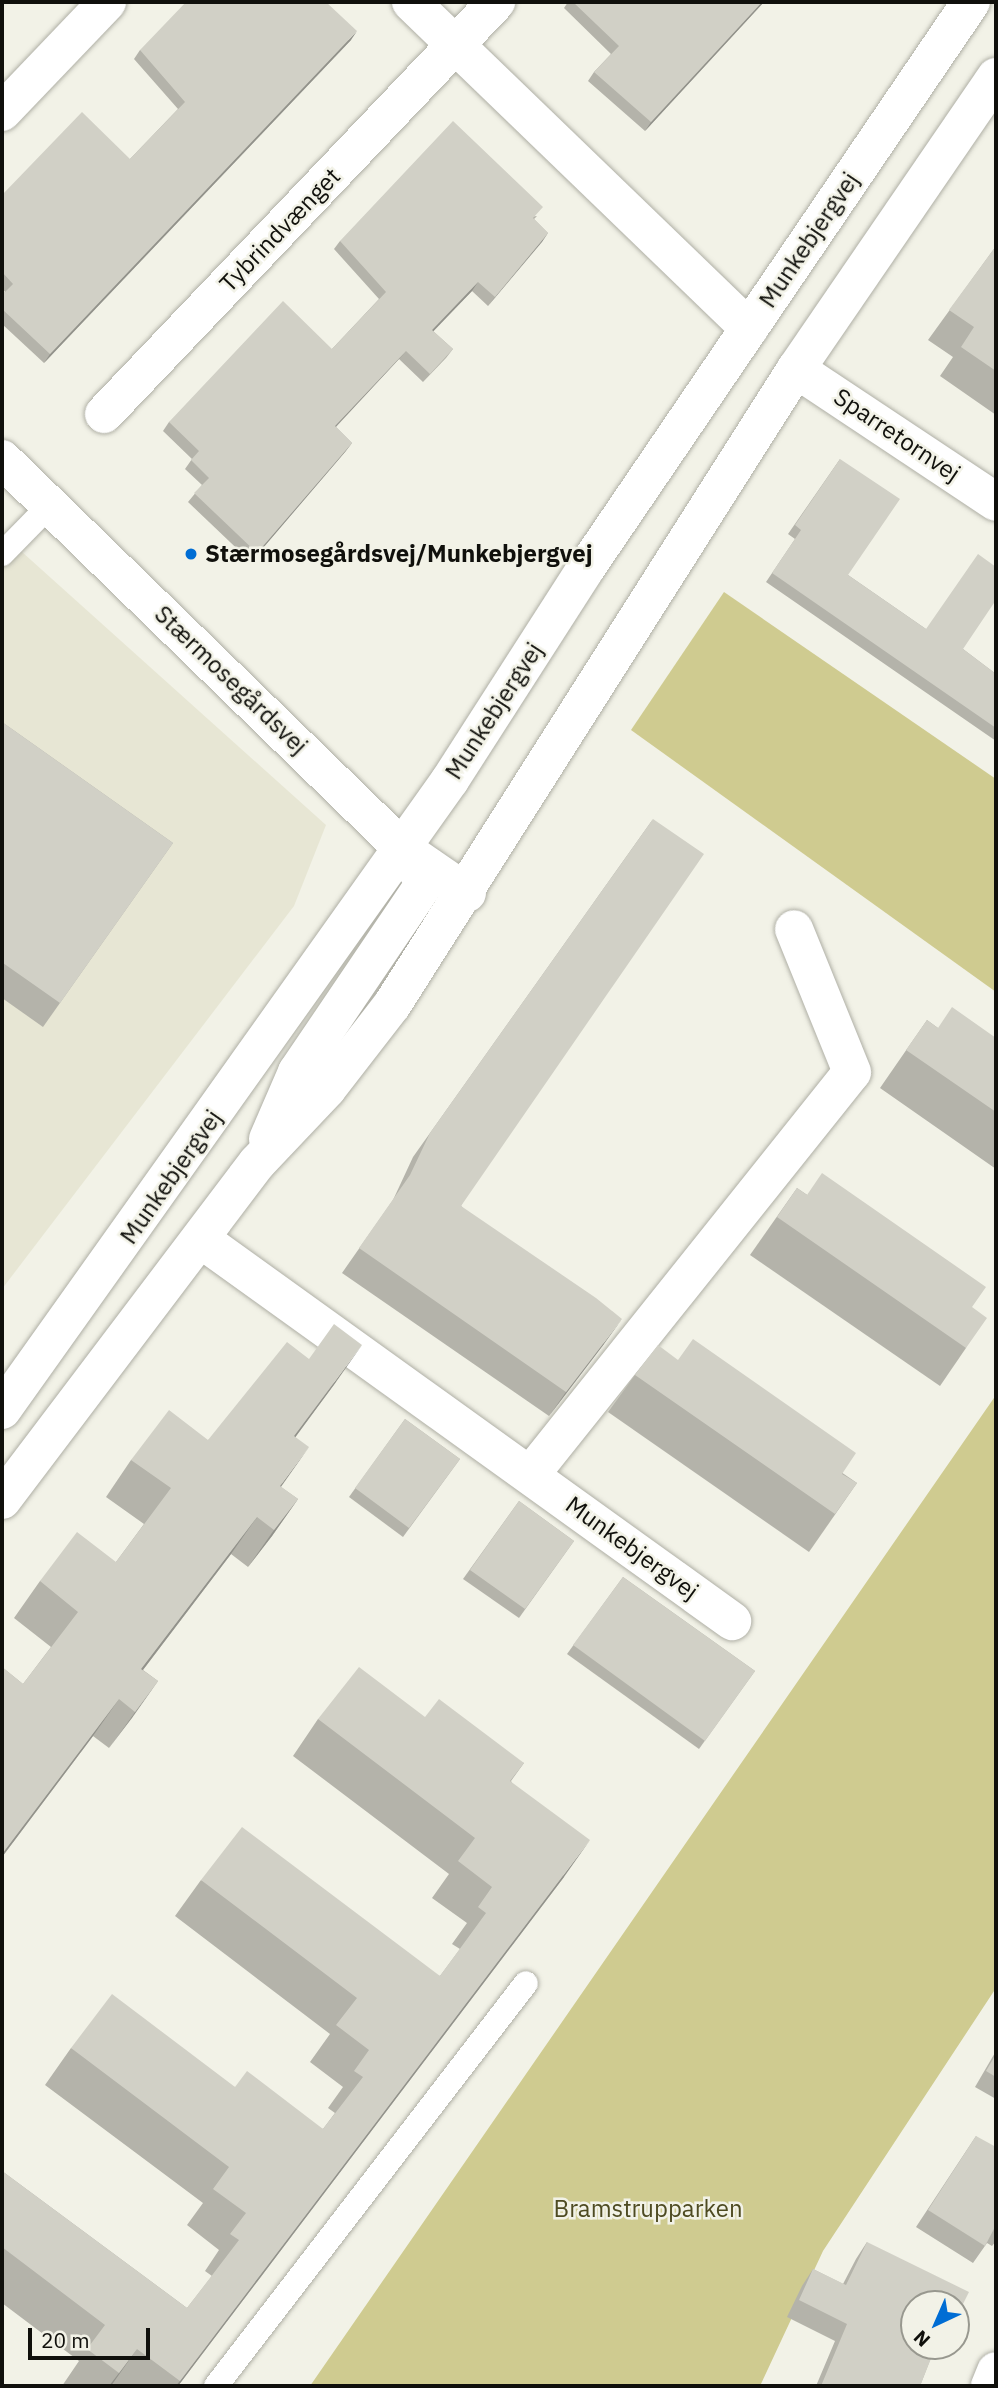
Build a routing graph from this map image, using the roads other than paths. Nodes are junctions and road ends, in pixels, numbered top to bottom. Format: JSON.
{"nodes":[{"id":1,"x":107,"y":2,"type":"edge"},
{"id":2,"x":411,"y":2,"type":"edge"},
{"id":3,"x":496,"y":2,"type":"edge"},
{"id":4,"x":971,"y":2,"type":"edge"},
{"id":5,"x":455,"y":45,"type":"junction"},
{"id":6,"x":996,"y":77,"type":"edge"},
{"id":7,"x":2,"y":112,"type":"edge"},
{"id":8,"x":749,"y":328,"type":"junction"},
{"id":9,"x":796,"y":369,"type":"junction"},
{"id":10,"x":104,"y":414,"type":"dead end"},
{"id":11,"x":2,"y":459,"type":"edge"},
{"id":12,"x":996,"y":502,"type":"edge"},
{"id":13,"x":50,"y":505,"type":"junction"},
{"id":14,"x":2,"y":554,"type":"edge"},
{"id":15,"x":402,"y":848,"type":"junction"},
{"id":16,"x":467,"y":893,"type":"junction"},
{"id":17,"x":794,"y":929,"type":"dead end"},
{"id":18,"x":257,"y":1163,"type":"junction"},
{"id":19,"x":202,"y":1240,"type":"junction"},
{"id":20,"x":2,"y":1410,"type":"edge"},
{"id":21,"x":531,"y":1474,"type":"junction"},
{"id":22,"x":2,"y":1500,"type":"edge"},
{"id":23,"x":732,"y":1621,"type":"dead end"},
{"id":24,"x":526,"y":1983,"type":"dead end"},
{"id":25,"x":996,"y":2371,"type":"edge"},
{"id":26,"x":216,"y":2386,"type":"edge"},
{"id":27,"x":990,"y":2386,"type":"edge"}],
"edges":[{"from":1,"to":7,"type":"street"},
{"from":2,"to":5,"type":"street"},
{"from":3,"to":5,"type":"street","name":"Tybrindvænget"},
{"from":4,"to":8,"type":"street","name":"Munkebjergvej"},
{"from":5,"to":8,"type":"street"},
{"from":5,"to":10,"type":"street","name":"Tybrindvænget"},
{"from":6,"to":9,"type":"street"},
{"from":8,"to":15,"type":"street","name":"Munkebjergvej"},
{"from":9,"to":12,"type":"street","name":"Sparretornvej"},
{"from":9,"to":16,"type":"street"},
{"from":11,"to":13,"type":"street","name":"Stærmosegårdsvej"},
{"from":13,"to":14,"type":"lane"},
{"from":13,"to":15,"type":"street","name":"Stærmosegårdsvej"},
{"from":15,"to":16,"type":"street","name":"Stærmosegårdsvej"},
{"from":15,"to":18,"type":"street"},
{"from":15,"to":20,"type":"street","name":"Munkebjergvej"},
{"from":16,"to":18,"type":"street"},
{"from":17,"to":21,"type":"street"},
{"from":18,"to":19,"type":"street"},
{"from":19,"to":21,"type":"street","name":"Munkebjergvej"},
{"from":19,"to":22,"type":"street"},
{"from":21,"to":23,"type":"street","name":"Munkebjergvej"},
{"from":24,"to":26,"type":"lane"},
{"from":25,"to":27,"type":"street"}]}
